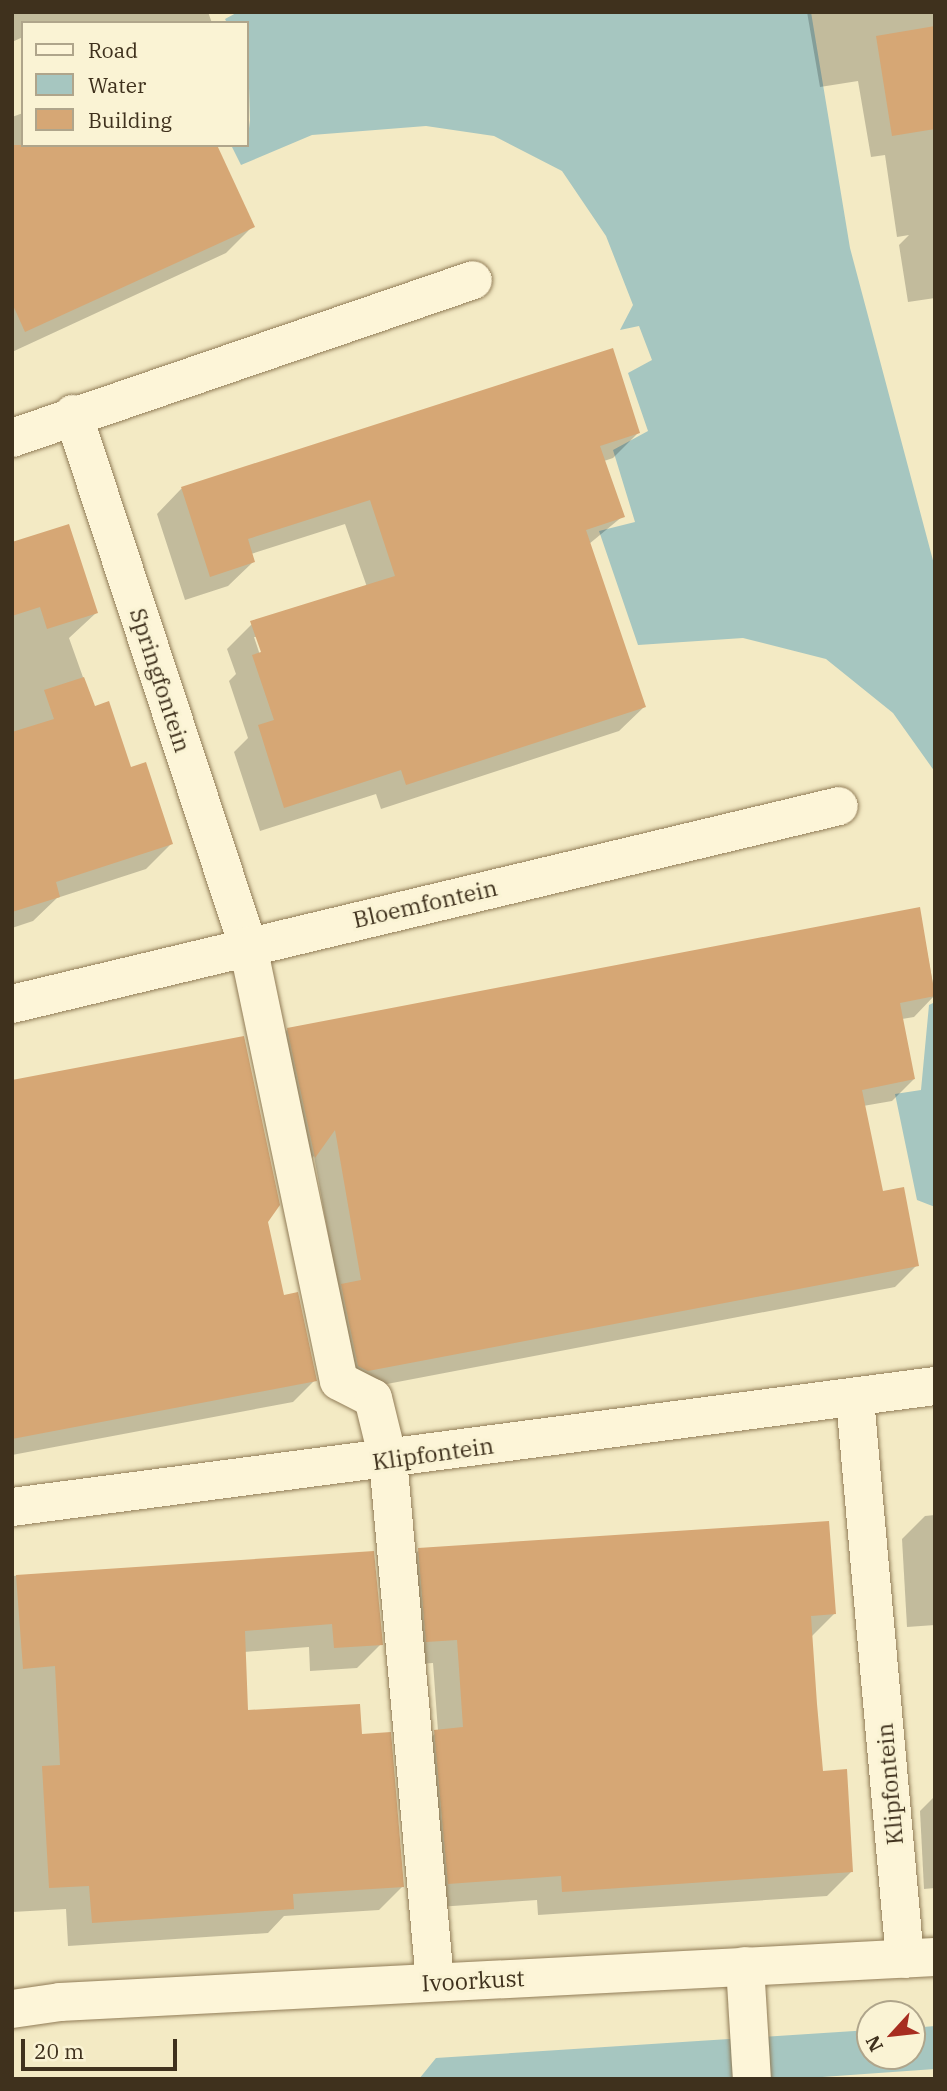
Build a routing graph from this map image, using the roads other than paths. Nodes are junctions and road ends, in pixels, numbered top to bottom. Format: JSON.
{"nodes":[{"id":1,"x":473,"y":280,"type":"dead end"},
{"id":2,"x":73,"y":414,"type":"junction"},
{"id":3,"x":12,"y":438,"type":"edge"},
{"id":4,"x":839,"y":806,"type":"dead end"},
{"id":5,"x":248,"y":946,"type":"junction"},
{"id":6,"x":12,"y":1004,"type":"edge"},
{"id":7,"x":935,"y":1386,"type":"edge"},
{"id":8,"x":855,"y":1399,"type":"junction"},
{"id":9,"x":388,"y":1459,"type":"junction"},
{"id":10,"x":12,"y":1507,"type":"edge"},
{"id":11,"x":920,"y":1958,"type":"edge"},
{"id":12,"x":745,"y":1966,"type":"junction"},
{"id":13,"x":435,"y":1982,"type":"junction"},
{"id":14,"x":12,"y":2009,"type":"edge"},
{"id":15,"x":752,"y":2079,"type":"edge"}],
"edges":[{"from":1,"to":2,"type":"street"},
{"from":2,"to":3,"type":"street"},
{"from":2,"to":5,"type":"street","name":"Springfontein"},
{"from":4,"to":5,"type":"street","name":"Bloemfontein"},
{"from":5,"to":6,"type":"street","name":"Bloemfontein"},
{"from":5,"to":9,"type":"street","name":"Springfontein"},
{"from":7,"to":8,"type":"street","name":"Klipfontein"},
{"from":8,"to":9,"type":"street","name":"Klipfontein"},
{"from":8,"to":11,"type":"street","name":"Klipfontein"},
{"from":9,"to":10,"type":"street","name":"Klipfontein"},
{"from":9,"to":13,"type":"street"},
{"from":11,"to":12,"type":"street","name":"Ivoorkust"},
{"from":12,"to":13,"type":"street","name":"Ivoorkust"},
{"from":12,"to":15,"type":"street"},
{"from":13,"to":14,"type":"street","name":"Ivoorkust"}]}
